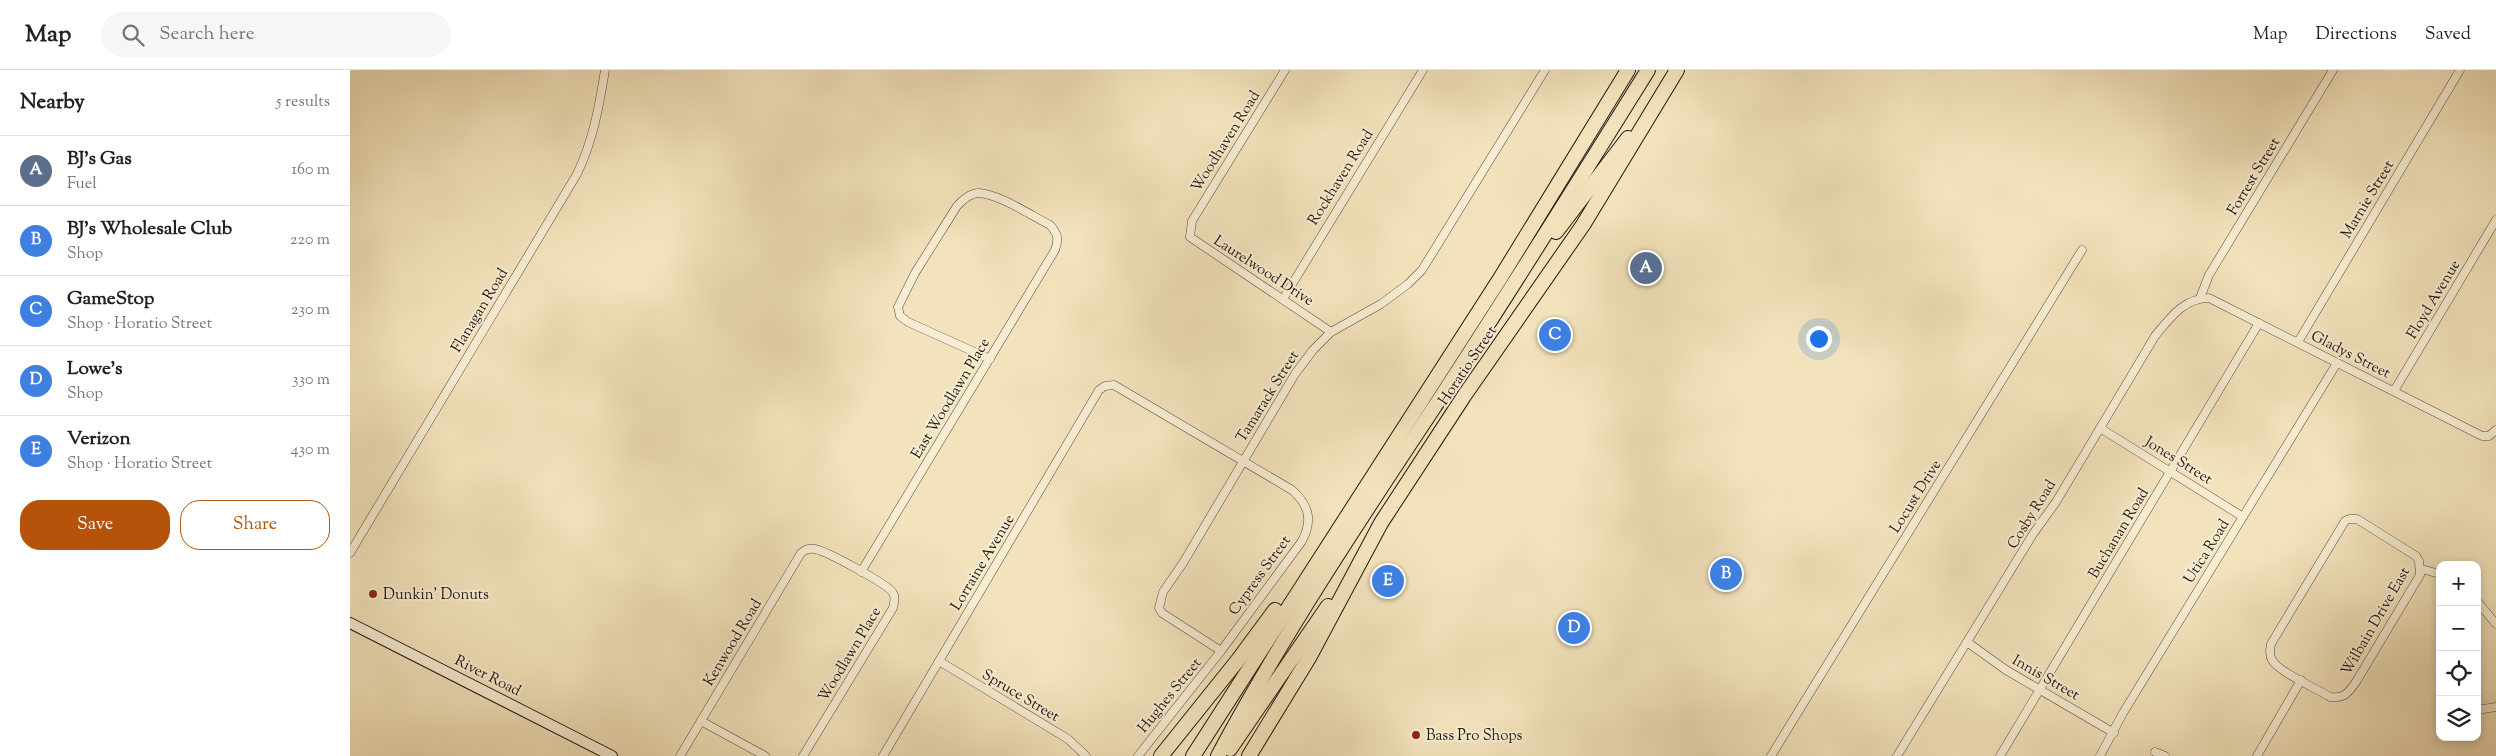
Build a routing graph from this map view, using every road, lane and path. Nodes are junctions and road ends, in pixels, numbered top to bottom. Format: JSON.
{"nodes":[{"id":1,"x":604,"y":70,"type":"edge"},
{"id":2,"x":1285,"y":70,"type":"edge"},
{"id":3,"x":1423,"y":70,"type":"edge"},
{"id":4,"x":1545,"y":70,"type":"edge"},
{"id":5,"x":1624,"y":70,"type":"edge"},
{"id":6,"x":1628,"y":70,"type":"edge"},
{"id":7,"x":1648,"y":70,"type":"edge"},
{"id":8,"x":2333,"y":70,"type":"edge"},
{"id":9,"x":2460,"y":70,"type":"edge"},
{"id":10,"x":1677,"y":71,"type":"edge"},
{"id":11,"x":1608,"y":102,"type":"junction"},
{"id":12,"x":2496,"y":220,"type":"edge"},
{"id":13,"x":1191,"y":227,"type":"joint"},
{"id":14,"x":2082,"y":250,"type":"dead end"},
{"id":15,"x":1533,"y":256,"type":"junction"},
{"id":16,"x":2200,"y":298,"type":"junction"},
{"id":17,"x":1283,"y":299,"type":"junction"},
{"id":18,"x":2259,"y":323,"type":"junction"},
{"id":19,"x":1331,"y":332,"type":"junction"},
{"id":20,"x":2298,"y":342,"type":"junction"},
{"id":21,"x":990,"y":359,"type":"junction"},
{"id":22,"x":2338,"y":362,"type":"junction"},
{"id":23,"x":1108,"y":385,"type":"joint"},
{"id":24,"x":2394,"y":391,"type":"junction"},
{"id":25,"x":2100,"y":428,"type":"junction"},
{"id":26,"x":2496,"y":430,"type":"edge"},
{"id":27,"x":1242,"y":462,"type":"junction"},
{"id":28,"x":2171,"y":472,"type":"junction"},
{"id":29,"x":2243,"y":517,"type":"junction"},
{"id":30,"x":1327,"y":545,"type":"junction"},
{"id":31,"x":812,"y":548,"type":"joint"},
{"id":32,"x":350,"y":553,"type":"edge"},
{"id":33,"x":1363,"y":557,"type":"junction"},
{"id":34,"x":2421,"y":569,"type":"junction"},
{"id":35,"x":861,"y":572,"type":"junction"},
{"id":36,"x":2436,"y":573,"type":"edge"},
{"id":37,"x":2481,"y":606,"type":"edge"},
{"id":38,"x":350,"y":623,"type":"edge"},
{"id":39,"x":2496,"y":624,"type":"edge"},
{"id":40,"x":1967,"y":642,"type":"junction"},
{"id":41,"x":1221,"y":651,"type":"junction"},
{"id":42,"x":939,"y":661,"type":"junction"},
{"id":43,"x":2301,"y":680,"type":"junction"},
{"id":44,"x":2040,"y":688,"type":"junction"},
{"id":45,"x":2496,"y":707,"type":"edge"},
{"id":46,"x":2481,"y":709,"type":"edge"},
{"id":47,"x":701,"y":721,"type":"junction"},
{"id":48,"x":2114,"y":733,"type":"junction"},
{"id":49,"x":1261,"y":737,"type":"junction"},
{"id":50,"x":2155,"y":752,"type":"dead end"},
{"id":51,"x":887,"y":754,"type":"edge"},
{"id":52,"x":612,"y":756,"type":"edge"},
{"id":53,"x":680,"y":756,"type":"edge"},
{"id":54,"x":765,"y":756,"type":"edge"},
{"id":55,"x":804,"y":756,"type":"edge"},
{"id":56,"x":1086,"y":756,"type":"edge"},
{"id":57,"x":1138,"y":756,"type":"edge"},
{"id":58,"x":1161,"y":756,"type":"edge"},
{"id":59,"x":1193,"y":756,"type":"edge"},
{"id":60,"x":1218,"y":756,"type":"edge"},
{"id":61,"x":1225,"y":756,"type":"edge"},
{"id":62,"x":1249,"y":756,"type":"edge"},
{"id":63,"x":1253,"y":756,"type":"edge"},
{"id":64,"x":1771,"y":756,"type":"edge"},
{"id":65,"x":1897,"y":756,"type":"edge"},
{"id":66,"x":2000,"y":756,"type":"edge"},
{"id":67,"x":2100,"y":756,"type":"edge"},
{"id":68,"x":2164,"y":756,"type":"edge"},
{"id":69,"x":2257,"y":756,"type":"edge"}],
"edges":[{"from":1,"to":32,"type":"street","name":"Flanagan Road"},
{"from":2,"to":13,"type":"street","name":"Woodhaven Road"},
{"from":3,"to":17,"type":"street","name":"Rockhaven Road"},
{"from":4,"to":19,"type":"street","name":"Tamarack Street"},
{"from":5,"to":11,"type":"highway"},
{"from":6,"to":11,"type":"highway"},
{"from":7,"to":15,"type":"highway"},
{"from":8,"to":16,"type":"street","name":"Forrest Street"},
{"from":9,"to":20,"type":"street","name":"Marnie Street"},
{"from":10,"to":15,"type":"highway"},
{"from":10,"to":33,"type":"highway","name":"Horatio Street"},
{"from":11,"to":30,"type":"highway"},
{"from":12,"to":24,"type":"street","name":"Floyd Avenue"},
{"from":13,"to":17,"type":"street","name":"Laurelwood Drive"},
{"from":14,"to":64,"type":"street","name":"Locust Drive"},
{"from":15,"to":60,"type":"highway"},
{"from":16,"to":18,"type":"street","name":"Gladys Street"},
{"from":16,"to":25,"type":"street","name":"Cosby Road"},
{"from":17,"to":19,"type":"street","name":"Laurelwood Drive"},
{"from":18,"to":20,"type":"street","name":"Gladys Street"},
{"from":18,"to":28,"type":"street","name":"Buchanan Road"},
{"from":19,"to":27,"type":"street","name":"Tamarack Street"},
{"from":20,"to":22,"type":"street","name":"Gladys Street"},
{"from":21,"to":21,"type":"street","name":"East Woodlawn Place"},
{"from":21,"to":35,"type":"street","name":"East Woodlawn Place"},
{"from":22,"to":24,"type":"street","name":"Gladys Street"},
{"from":22,"to":29,"type":"street","name":"Utica Road"},
{"from":23,"to":27,"type":"street","name":"Cypress Street"},
{"from":23,"to":42,"type":"street","name":"Lorraine Avenue"},
{"from":24,"to":26,"type":"street","name":"Gladys Street"},
{"from":25,"to":28,"type":"street","name":"Jones Street"},
{"from":25,"to":40,"type":"street","name":"Cosby Road"},
{"from":27,"to":41,"type":"street","name":"Tamarack Street"},
{"from":27,"to":41,"type":"street","name":"Cypress Street"},
{"from":28,"to":29,"type":"street","name":"Jones Street"},
{"from":28,"to":44,"type":"street","name":"Buchanan Road"},
{"from":29,"to":48,"type":"street","name":"Utica Road"},
{"from":30,"to":58,"type":"highway"},
{"from":30,"to":59,"type":"highway"},
{"from":31,"to":35,"type":"street","name":"Woodlawn Place"},
{"from":31,"to":47,"type":"street","name":"Kenwood Road"},
{"from":33,"to":49,"type":"highway","name":"Horatio Street"},
{"from":33,"to":61,"type":"highway"},
{"from":34,"to":36,"type":"street"},
{"from":34,"to":43,"type":"street","name":"Wilbain Drive East"},
{"from":34,"to":43,"type":"street"},
{"from":35,"to":55,"type":"street","name":"Woodlawn Place"},
{"from":37,"to":39,"type":"street"},
{"from":38,"to":52,"type":"main road","name":"River Road"},
{"from":40,"to":44,"type":"street","name":"Innis Street"},
{"from":40,"to":65,"type":"street","name":"Cosby Road"},
{"from":41,"to":57,"type":"street","name":"Hughes Street"},
{"from":42,"to":51,"type":"street","name":"Lorraine Avenue"},
{"from":42,"to":56,"type":"street","name":"Spruce Street"},
{"from":43,"to":69,"type":"street"},
{"from":44,"to":48,"type":"street","name":"Innis Street"},
{"from":44,"to":66,"type":"street","name":"Buchanan Road"},
{"from":45,"to":46,"type":"street"},
{"from":47,"to":53,"type":"street","name":"Kenwood Road"},
{"from":47,"to":54,"type":"street"},
{"from":48,"to":67,"type":"street","name":"Utica Road"},
{"from":49,"to":62,"type":"highway"},
{"from":49,"to":63,"type":"highway"},
{"from":50,"to":68,"type":"street"}]}
